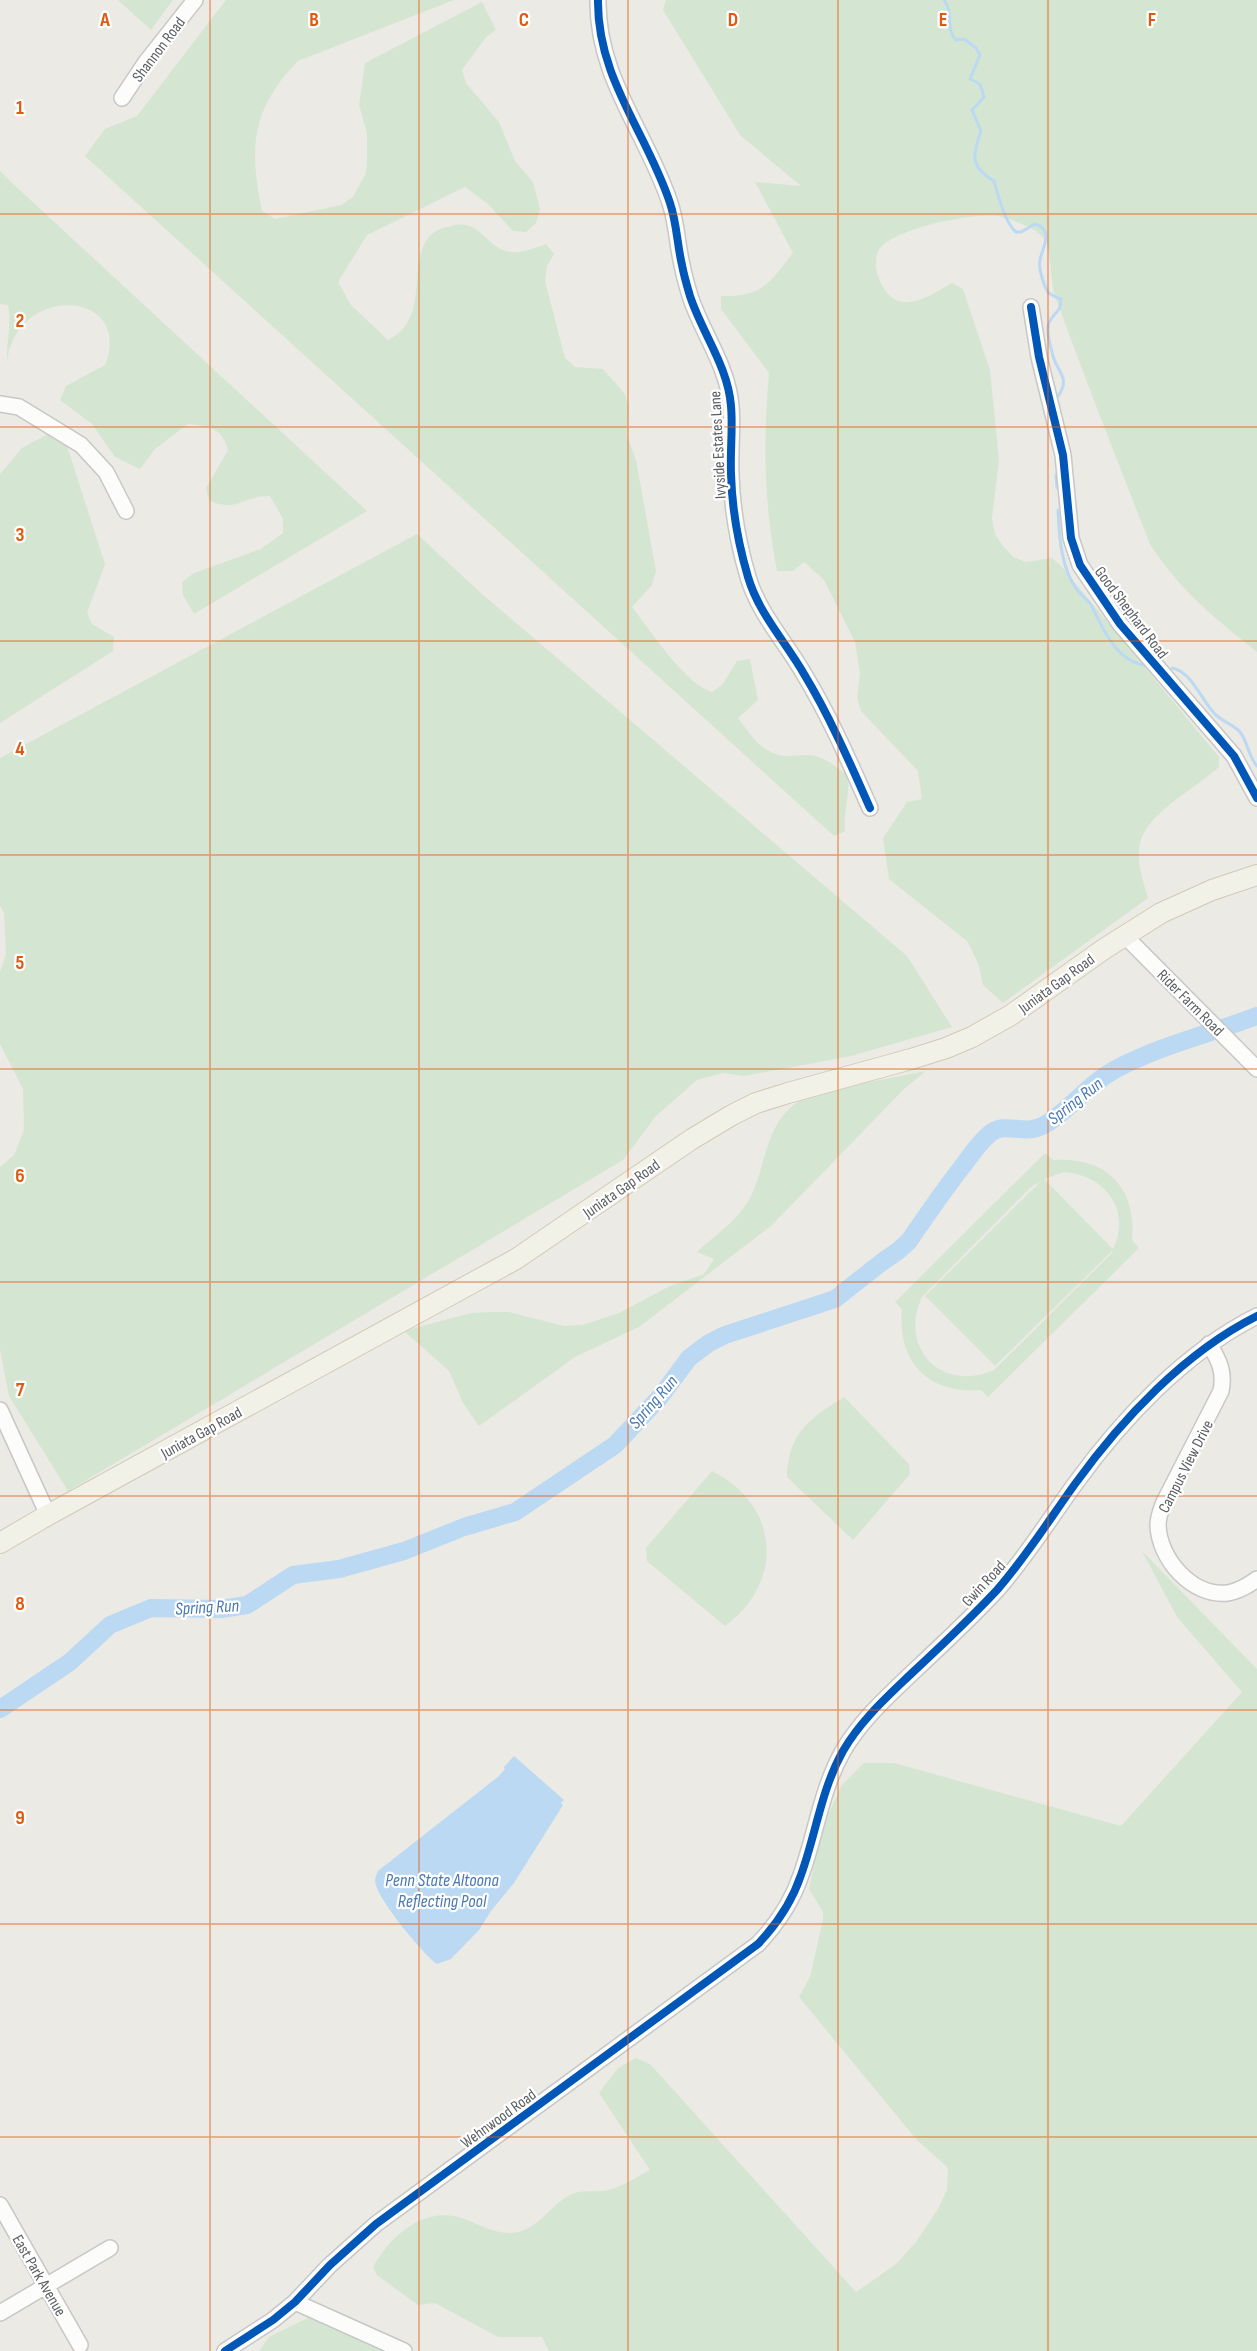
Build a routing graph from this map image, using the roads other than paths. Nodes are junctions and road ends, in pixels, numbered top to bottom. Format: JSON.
{"nodes":[{"id":1,"x":195,"y":0,"type":"edge"},
{"id":2,"x":597,"y":0,"type":"edge"},
{"id":3,"x":122,"y":98,"type":"dead end"},
{"id":4,"x":1031,"y":307,"type":"dead end"},
{"id":5,"x":0,"y":404,"type":"edge"},
{"id":6,"x":126,"y":511,"type":"dead end"},
{"id":7,"x":1257,"y":798,"type":"edge"},
{"id":8,"x":870,"y":808,"type":"dead end"},
{"id":9,"x":1257,"y":875,"type":"edge"},
{"id":10,"x":1124,"y":935,"type":"junction"},
{"id":11,"x":1257,"y":1069,"type":"edge"},
{"id":12,"x":1257,"y":1316,"type":"edge"},
{"id":13,"x":1209,"y":1344,"type":"junction"},
{"id":14,"x":0,"y":1410,"type":"edge"},
{"id":15,"x":48,"y":1515,"type":"junction"},
{"id":16,"x":0,"y":1544,"type":"edge"},
{"id":17,"x":1257,"y":1579,"type":"edge"},
{"id":18,"x":787,"y":1907,"type":"joint"},
{"id":19,"x":0,"y":2205,"type":"edge"},
{"id":20,"x":110,"y":2248,"type":"dead end"},
{"id":21,"x":47,"y":2285,"type":"junction"},
{"id":22,"x":295,"y":2302,"type":"junction"},
{"id":23,"x":0,"y":2313,"type":"edge"},
{"id":24,"x":80,"y":2345,"type":"dead end"},
{"id":25,"x":225,"y":2351,"type":"edge"},
{"id":26,"x":404,"y":2351,"type":"edge"}],
"edges":[{"from":1,"to":3,"type":"street","name":"Shannon Road"},
{"from":2,"to":8,"type":"street","name":"Ivyside Estates Lane"},
{"from":4,"to":7,"type":"street","name":"Good Shephard Road"},
{"from":5,"to":6,"type":"street"},
{"from":9,"to":10,"type":"main road","name":"Juniata Gap Road"},
{"from":10,"to":11,"type":"street","name":"Rider Farm Road"},
{"from":10,"to":15,"type":"main road","name":"Juniata Gap Road"},
{"from":12,"to":13,"type":"street","name":"Gwin Road"},
{"from":13,"to":17,"type":"street","name":"Campus View Drive"},
{"from":13,"to":18,"type":"street","name":"Gwin Road"},
{"from":14,"to":15,"type":"street"},
{"from":15,"to":16,"type":"main road","name":"Juniata Gap Road"},
{"from":18,"to":22,"type":"street","name":"Wehnwood Road"},
{"from":19,"to":21,"type":"street","name":"East Park Avenue"},
{"from":20,"to":21,"type":"street"},
{"from":21,"to":23,"type":"street"},
{"from":21,"to":24,"type":"street","name":"East Park Avenue"},
{"from":22,"to":25,"type":"street","name":"Wehnwood Road"},
{"from":22,"to":26,"type":"street"}]}
